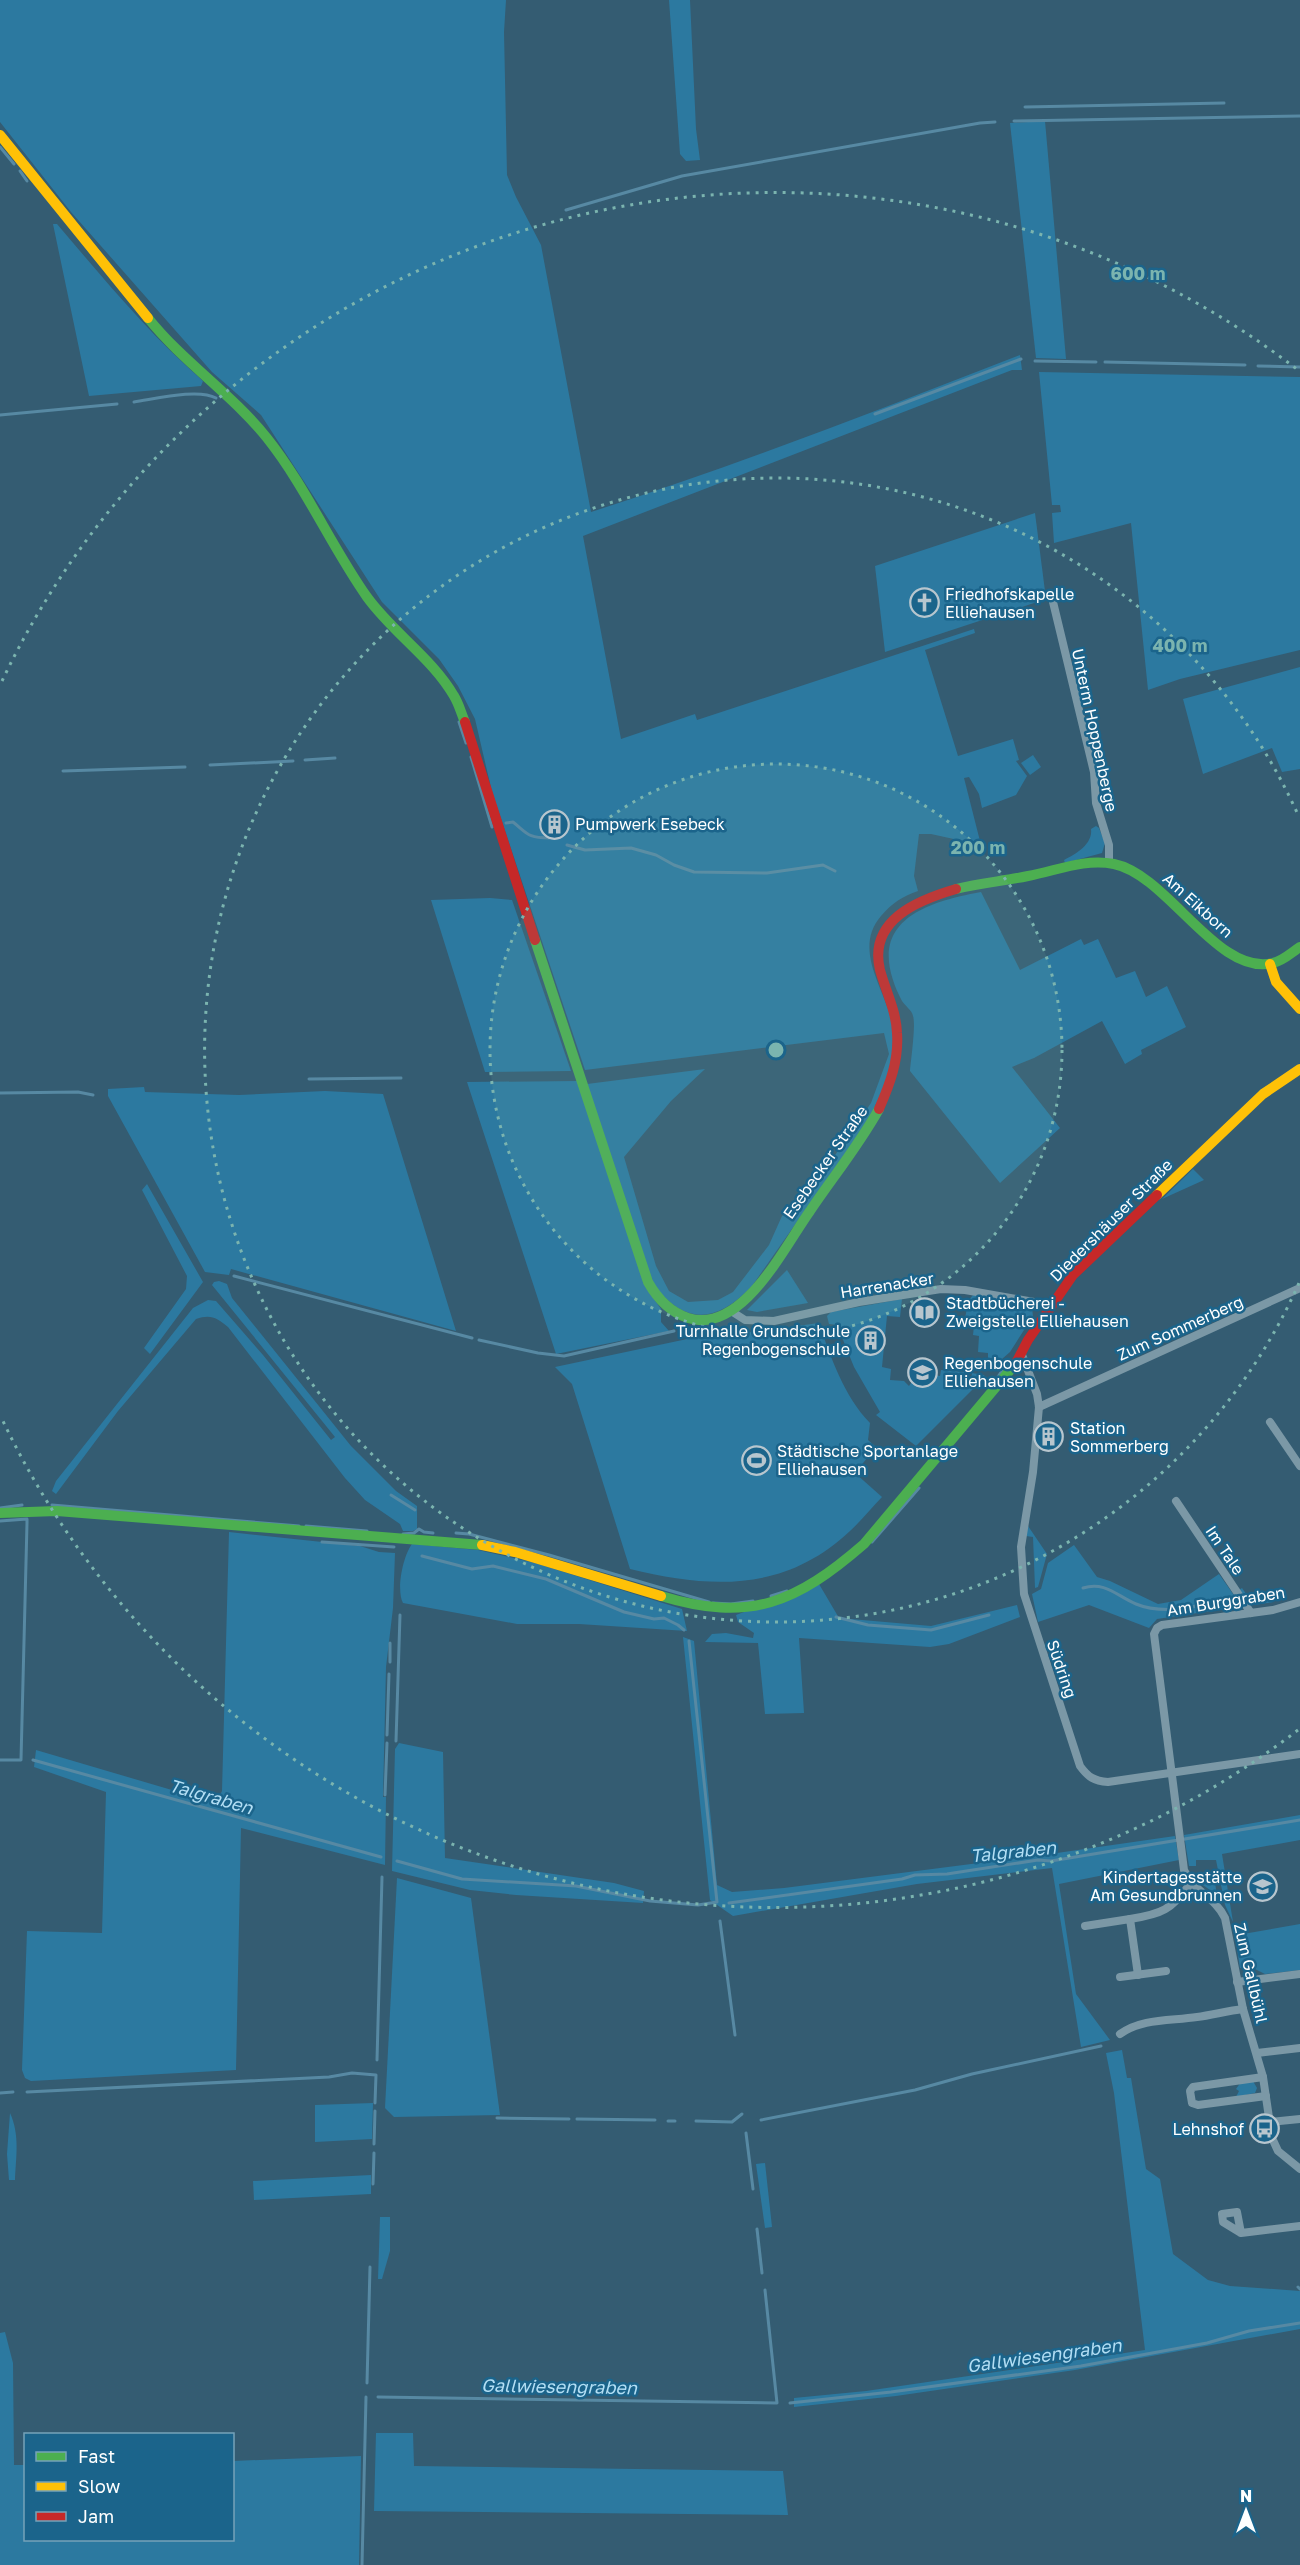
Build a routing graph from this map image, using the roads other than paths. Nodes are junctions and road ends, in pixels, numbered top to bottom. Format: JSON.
{"nodes":[{"id":1,"x":0,"y":135,"type":"edge"},
{"id":2,"x":1053,"y":602,"type":"dead end"},
{"id":3,"x":1109,"y":862,"type":"junction"},
{"id":4,"x":1300,"y":947,"type":"edge"},
{"id":5,"x":1270,"y":964,"type":"junction"},
{"id":6,"x":1300,"y":1009,"type":"edge"},
{"id":7,"x":1300,"y":1069,"type":"edge"},
{"id":8,"x":1300,"y":1288,"type":"edge"},
{"id":9,"x":1051,"y":1305,"type":"junction"},
{"id":10,"x":731,"y":1311,"type":"junction"},
{"id":11,"x":1022,"y":1355,"type":"junction"},
{"id":12,"x":1039,"y":1407,"type":"junction"},
{"id":13,"x":1270,"y":1422,"type":"dead end"},
{"id":14,"x":1300,"y":1466,"type":"edge"},
{"id":15,"x":1176,"y":1501,"type":"dead end"},
{"id":16,"x":0,"y":1513,"type":"edge"},
{"id":17,"x":1300,"y":1602,"type":"edge"},
{"id":18,"x":1251,"y":1613,"type":"junction"},
{"id":19,"x":1300,"y":1754,"type":"edge"},
{"id":20,"x":1171,"y":1773,"type":"junction"},
{"id":21,"x":1191,"y":1883,"type":"junction"},
{"id":22,"x":1130,"y":1919,"type":"junction"},
{"id":23,"x":1085,"y":1926,"type":"dead end"},
{"id":24,"x":1166,"y":1971,"type":"dead end"},
{"id":25,"x":1300,"y":1974,"type":"edge"},
{"id":26,"x":1138,"y":1975,"type":"junction"},
{"id":27,"x":1120,"y":1977,"type":"dead end"},
{"id":28,"x":1237,"y":1982,"type":"junction"},
{"id":29,"x":1243,"y":2009,"type":"junction"},
{"id":30,"x":1120,"y":2034,"type":"dead end"},
{"id":31,"x":1300,"y":2048,"type":"edge"},
{"id":32,"x":1257,"y":2053,"type":"junction"},
{"id":33,"x":1263,"y":2076,"type":"junction"},
{"id":34,"x":1266,"y":2096,"type":"junction"},
{"id":35,"x":1300,"y":2119,"type":"edge"},
{"id":36,"x":1269,"y":2122,"type":"junction"},
{"id":37,"x":1300,"y":2169,"type":"edge"},
{"id":38,"x":1300,"y":2226,"type":"edge"},
{"id":39,"x":1241,"y":2234,"type":"dead end"}],
"edges":[{"from":1,"to":10,"type":"street"},
{"from":2,"to":3,"type":"street","name":"Unterm Hoppenberge"},
{"from":3,"to":5,"type":"street","name":"Am Eikborn"},
{"from":3,"to":10,"type":"street","name":"Esebecker Straße"},
{"from":4,"to":5,"type":"street"},
{"from":5,"to":6,"type":"street"},
{"from":7,"to":9,"type":"street","name":"Diedershäuser Straße"},
{"from":8,"to":12,"type":"street","name":"Zum Sommerberg"},
{"from":9,"to":10,"type":"street","name":"Harrenacker"},
{"from":9,"to":11,"type":"street","name":"Diedershäuser Straße"},
{"from":11,"to":12,"type":"street","name":"Südring"},
{"from":11,"to":16,"type":"street","name":"Diedershäuser Straße"},
{"from":12,"to":20,"type":"street","name":"Südring"},
{"from":13,"to":14,"type":"street"},
{"from":15,"to":18,"type":"street","name":"Im Tale"},
{"from":17,"to":18,"type":"street","name":"Am Burggraben"},
{"from":18,"to":20,"type":"street","name":"Am Burggraben"},
{"from":19,"to":20,"type":"street","name":"Südring"},
{"from":20,"to":21,"type":"street"},
{"from":21,"to":22,"type":"street"},
{"from":21,"to":28,"type":"street","name":"Zum Gallbühl"},
{"from":22,"to":23,"type":"street"},
{"from":22,"to":26,"type":"street"},
{"from":24,"to":26,"type":"street"},
{"from":25,"to":28,"type":"street"},
{"from":26,"to":27,"type":"street"},
{"from":28,"to":29,"type":"street","name":"Zum Gallbühl"},
{"from":29,"to":30,"type":"street"},
{"from":29,"to":32,"type":"street","name":"Zum Gallbühl"},
{"from":31,"to":32,"type":"street"},
{"from":32,"to":33,"type":"street","name":"Zum Gallbühl"},
{"from":33,"to":34,"type":"street","name":"Zum Gallbühl"},
{"from":33,"to":34,"type":"street"},
{"from":34,"to":36,"type":"street","name":"Zum Gallbühl"},
{"from":35,"to":36,"type":"street"},
{"from":36,"to":37,"type":"street","name":"Zum Gallbühl"},
{"from":38,"to":39,"type":"street"}]}
